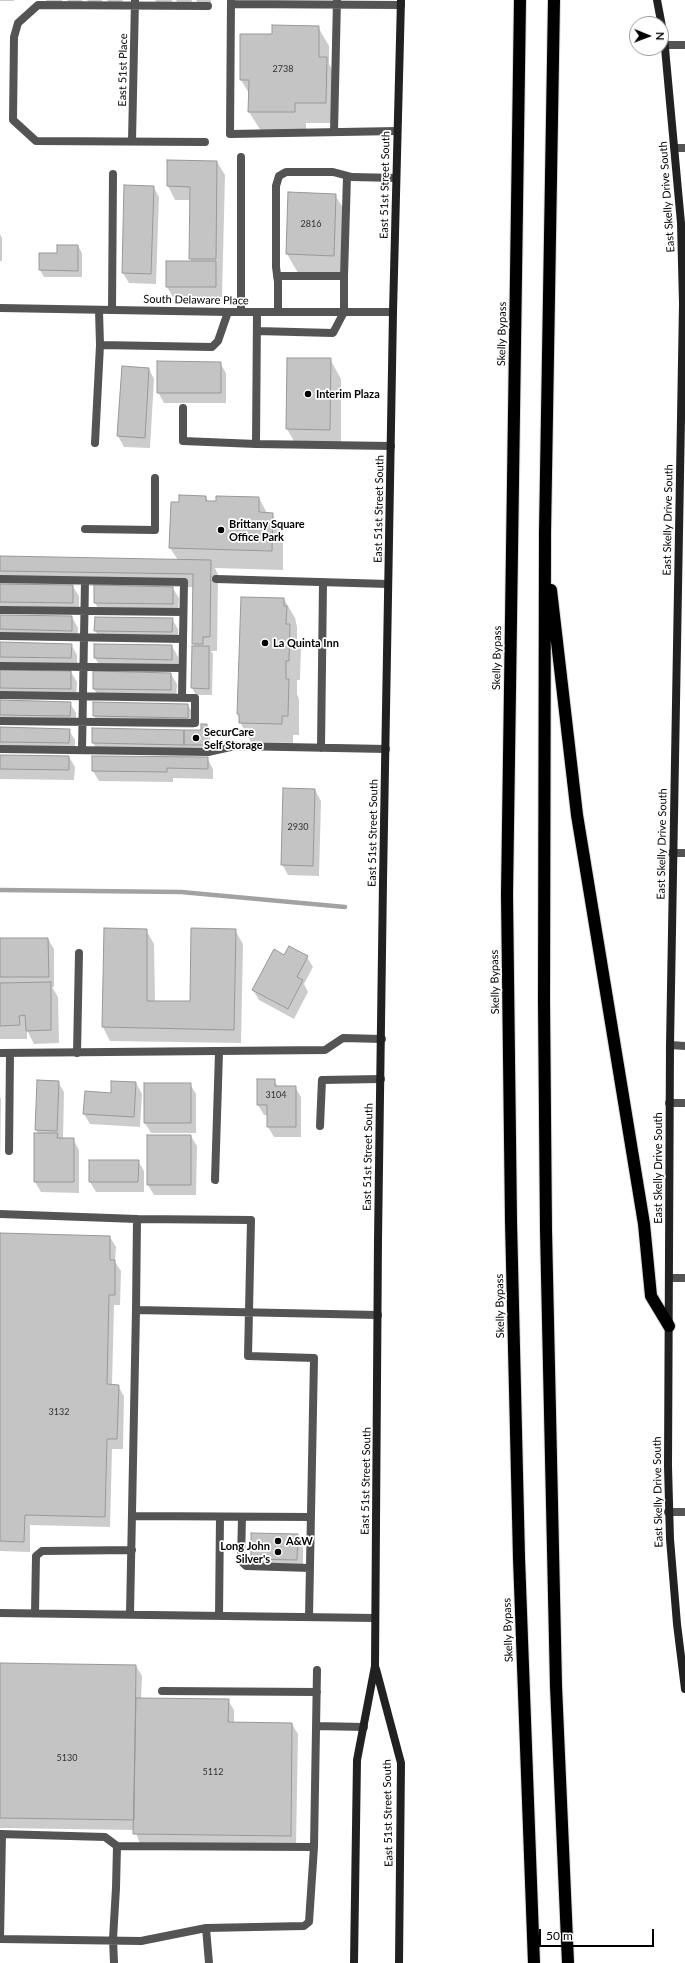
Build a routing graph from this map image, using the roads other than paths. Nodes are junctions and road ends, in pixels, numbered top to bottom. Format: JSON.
{"nodes":[{"id":1,"x":520,"y":0,"type":"edge"},
{"id":2,"x":554,"y":0,"type":"edge"},
{"id":3,"x":658,"y":0,"type":"edge"},
{"id":4,"x":231,"y":2,"type":"edge"},
{"id":5,"x":337,"y":2,"type":"edge"},
{"id":6,"x":401,"y":2,"type":"edge"},
{"id":7,"x":135,"y":3,"type":"edge"},
{"id":8,"x":208,"y":6,"type":"dead end"},
{"id":9,"x":660,"y":16,"type":"edge"},
{"id":10,"x":685,"y":44,"type":"edge"},
{"id":11,"x":669,"y":45,"type":"edge"},
{"id":12,"x":665,"y":56,"type":"edge"},
{"id":13,"x":334,"y":132,"type":"junction"},
{"id":14,"x":397,"y":132,"type":"junction"},
{"id":15,"x":132,"y":141,"type":"junction"},
{"id":16,"x":205,"y":142,"type":"dead end"},
{"id":17,"x":674,"y":148,"type":"junction"},
{"id":18,"x":685,"y":148,"type":"edge"},
{"id":19,"x":241,"y":157,"type":"dead end"},
{"id":20,"x":113,"y":174,"type":"dead end"},
{"id":21,"x":347,"y":176,"type":"junction"},
{"id":22,"x":396,"y":178,"type":"junction"},
{"id":23,"x":277,"y":276,"type":"junction"},
{"id":24,"x":344,"y":276,"type":"junction"},
{"id":25,"x":0,"y":308,"type":"edge"},
{"id":26,"x":99,"y":310,"type":"junction"},
{"id":27,"x":112,"y":310,"type":"junction"},
{"id":28,"x":228,"y":312,"type":"junction"},
{"id":29,"x":240,"y":312,"type":"junction"},
{"id":30,"x":257,"y":312,"type":"junction"},
{"id":31,"x":278,"y":312,"type":"junction"},
{"id":32,"x":344,"y":312,"type":"junction"},
{"id":33,"x":393,"y":312,"type":"junction"},
{"id":34,"x":257,"y":331,"type":"junction"},
{"id":35,"x":100,"y":345,"type":"junction"},
{"id":36,"x":684,"y":368,"type":"edge"},
{"id":37,"x":183,"y":408,"type":"dead end"},
{"id":38,"x":95,"y":443,"type":"dead end"},
{"id":39,"x":256,"y":444,"type":"junction"},
{"id":40,"x":390,"y":446,"type":"junction"},
{"id":41,"x":155,"y":478,"type":"dead end"},
{"id":42,"x":85,"y":529,"type":"dead end"},
{"id":43,"x":545,"y":533,"type":"junction"},
{"id":44,"x":0,"y":579,"type":"edge"},
{"id":45,"x":216,"y":579,"type":"dead end"},
{"id":46,"x":85,"y":581,"type":"junction"},
{"id":47,"x":323,"y":583,"type":"junction"},
{"id":48,"x":388,"y":584,"type":"junction"},
{"id":49,"x":681,"y":589,"type":"edge"},
{"id":50,"x":0,"y":610,"type":"edge"},
{"id":51,"x":84,"y":611,"type":"junction"},
{"id":52,"x":183,"y":612,"type":"junction"},
{"id":53,"x":0,"y":636,"type":"edge"},
{"id":54,"x":84,"y":638,"type":"junction"},
{"id":55,"x":183,"y":639,"type":"junction"},
{"id":56,"x":0,"y":666,"type":"edge"},
{"id":57,"x":83,"y":667,"type":"junction"},
{"id":58,"x":182,"y":668,"type":"junction"},
{"id":59,"x":0,"y":695,"type":"edge"},
{"id":60,"x":83,"y":696,"type":"junction"},
{"id":61,"x":182,"y":697,"type":"junction"},
{"id":62,"x":0,"y":721,"type":"edge"},
{"id":63,"x":82,"y":722,"type":"junction"},
{"id":64,"x":321,"y":748,"type":"junction"},
{"id":65,"x":0,"y":749,"type":"edge"},
{"id":66,"x":386,"y":749,"type":"junction"},
{"id":67,"x":82,"y":750,"type":"junction"},
{"id":68,"x":672,"y":853,"type":"junction"},
{"id":69,"x":685,"y":853,"type":"edge"},
{"id":70,"x":79,"y":953,"type":"dead end"},
{"id":71,"x":382,"y":1039,"type":"junction"},
{"id":72,"x":670,"y":1045,"type":"junction"},
{"id":73,"x":685,"y":1046,"type":"edge"},
{"id":74,"x":219,"y":1052,"type":"junction"},
{"id":75,"x":0,"y":1053,"type":"edge"},
{"id":76,"x":10,"y":1053,"type":"junction"},
{"id":77,"x":77,"y":1053,"type":"junction"},
{"id":78,"x":381,"y":1079,"type":"junction"},
{"id":79,"x":669,"y":1103,"type":"junction"},
{"id":80,"x":685,"y":1104,"type":"edge"},
{"id":81,"x":320,"y":1126,"type":"dead end"},
{"id":82,"x":9,"y":1151,"type":"dead end"},
{"id":83,"x":215,"y":1180,"type":"dead end"},
{"id":84,"x":0,"y":1214,"type":"edge"},
{"id":85,"x":136,"y":1219,"type":"junction"},
{"id":86,"x":669,"y":1278,"type":"junction"},
{"id":87,"x":685,"y":1278,"type":"edge"},
{"id":88,"x":136,"y":1310,"type":"junction"},
{"id":89,"x":249,"y":1314,"type":"junction"},
{"id":90,"x":378,"y":1315,"type":"junction"},
{"id":91,"x":669,"y":1326,"type":"junction"},
{"id":92,"x":668,"y":1512,"type":"junction"},
{"id":93,"x":685,"y":1512,"type":"edge"},
{"id":94,"x":132,"y":1516,"type":"junction"},
{"id":95,"x":220,"y":1517,"type":"junction"},
{"id":96,"x":242,"y":1517,"type":"junction"},
{"id":97,"x":311,"y":1517,"type":"junction"},
{"id":98,"x":132,"y":1550,"type":"junction"},
{"id":99,"x":310,"y":1568,"type":"junction"},
{"id":100,"x":0,"y":1613,"type":"edge"},
{"id":101,"x":35,"y":1613,"type":"junction"},
{"id":102,"x":130,"y":1614,"type":"junction"},
{"id":103,"x":218,"y":1616,"type":"junction"},
{"id":104,"x":309,"y":1617,"type":"junction"},
{"id":105,"x":375,"y":1618,"type":"junction"},
{"id":106,"x":375,"y":1666,"type":"junction"},
{"id":107,"x":317,"y":1670,"type":"dead end"},
{"id":108,"x":685,"y":1689,"type":"edge"},
{"id":109,"x":162,"y":1691,"type":"dead end"},
{"id":110,"x":317,"y":1692,"type":"junction"},
{"id":111,"x":316,"y":1726,"type":"junction"},
{"id":112,"x":364,"y":1727,"type":"junction"},
{"id":113,"x":1,"y":1834,"type":"edge"},
{"id":114,"x":117,"y":1846,"type":"junction"},
{"id":115,"x":314,"y":1847,"type":"junction"},
{"id":116,"x":1,"y":1893,"type":"edge"},
{"id":117,"x":206,"y":1928,"type":"junction"},
{"id":118,"x":0,"y":1939,"type":"edge"},
{"id":119,"x":113,"y":1939,"type":"junction"},
{"id":120,"x":114,"y":1963,"type":"edge"},
{"id":121,"x":209,"y":1963,"type":"edge"},
{"id":122,"x":354,"y":1963,"type":"edge"},
{"id":123,"x":398,"y":1963,"type":"edge"},
{"id":124,"x":534,"y":1963,"type":"edge"},
{"id":125,"x":568,"y":1963,"type":"edge"}],
"edges":[{"from":1,"to":124,"type":"highway","name":"Skelly Bypass"},
{"from":2,"to":43,"type":"highway"},
{"from":3,"to":9,"type":"main road","name":"East Skelly Drive South"},
{"from":4,"to":5,"type":"street"},
{"from":4,"to":13,"type":"street"},
{"from":5,"to":6,"type":"street"},
{"from":5,"to":13,"type":"street"},
{"from":6,"to":14,"type":"main road","name":"East 51st Street South"},
{"from":7,"to":8,"type":"street"},
{"from":7,"to":15,"type":"street","name":"East 51st Place"},
{"from":7,"to":15,"type":"street"},
{"from":10,"to":11,"type":"street"},
{"from":12,"to":17,"type":"main road","name":"East Skelly Drive South"},
{"from":13,"to":14,"type":"street"},
{"from":14,"to":22,"type":"main road","name":"East 51st Street South"},
{"from":15,"to":16,"type":"street"},
{"from":17,"to":18,"type":"street"},
{"from":17,"to":36,"type":"main road","name":"East Skelly Drive South"},
{"from":19,"to":29,"type":"street"},
{"from":20,"to":27,"type":"street"},
{"from":21,"to":22,"type":"street"},
{"from":21,"to":23,"type":"street"},
{"from":21,"to":24,"type":"street"},
{"from":22,"to":33,"type":"main road","name":"East 51st Street South"},
{"from":23,"to":24,"type":"street"},
{"from":23,"to":31,"type":"street"},
{"from":24,"to":32,"type":"street"},
{"from":25,"to":26,"type":"street","name":"South Delaware Place"},
{"from":26,"to":27,"type":"street","name":"South Delaware Place"},
{"from":26,"to":35,"type":"street"},
{"from":27,"to":28,"type":"street","name":"South Delaware Place"},
{"from":28,"to":29,"type":"street","name":"South Delaware Place"},
{"from":28,"to":35,"type":"street"},
{"from":29,"to":30,"type":"street","name":"South Delaware Place"},
{"from":30,"to":31,"type":"street","name":"South Delaware Place"},
{"from":30,"to":34,"type":"street"},
{"from":31,"to":32,"type":"street","name":"South Delaware Place"},
{"from":32,"to":33,"type":"street","name":"South Delaware Place"},
{"from":32,"to":34,"type":"street"},
{"from":33,"to":40,"type":"main road","name":"East 51st Street South"},
{"from":34,"to":39,"type":"street"},
{"from":35,"to":38,"type":"street"},
{"from":36,"to":49,"type":"main road","name":"East Skelly Drive South"},
{"from":37,"to":39,"type":"street"},
{"from":39,"to":40,"type":"street"},
{"from":40,"to":48,"type":"main road","name":"East 51st Street South"},
{"from":41,"to":42,"type":"street"},
{"from":43,"to":91,"type":"highway"},
{"from":43,"to":125,"type":"highway"},
{"from":44,"to":46,"type":"street"},
{"from":45,"to":47,"type":"street"},
{"from":46,"to":51,"type":"street"},
{"from":46,"to":52,"type":"street"},
{"from":47,"to":48,"type":"street"},
{"from":47,"to":64,"type":"street"},
{"from":48,"to":66,"type":"main road","name":"East 51st Street South"},
{"from":49,"to":68,"type":"main road","name":"East Skelly Drive South"},
{"from":50,"to":51,"type":"street"},
{"from":51,"to":52,"type":"street"},
{"from":51,"to":54,"type":"street"},
{"from":52,"to":55,"type":"street"},
{"from":53,"to":54,"type":"street"},
{"from":54,"to":55,"type":"street"},
{"from":54,"to":57,"type":"street"},
{"from":55,"to":58,"type":"street"},
{"from":56,"to":57,"type":"street"},
{"from":57,"to":58,"type":"street"},
{"from":57,"to":60,"type":"street"},
{"from":58,"to":61,"type":"street"},
{"from":59,"to":60,"type":"street"},
{"from":60,"to":61,"type":"street"},
{"from":60,"to":63,"type":"street"},
{"from":61,"to":63,"type":"street"},
{"from":62,"to":63,"type":"street"},
{"from":63,"to":67,"type":"street"},
{"from":64,"to":66,"type":"street"},
{"from":64,"to":67,"type":"street"},
{"from":65,"to":67,"type":"street"},
{"from":66,"to":71,"type":"main road","name":"East 51st Street South"},
{"from":68,"to":69,"type":"street"},
{"from":68,"to":72,"type":"main road","name":"East Skelly Drive South"},
{"from":70,"to":77,"type":"street"},
{"from":71,"to":74,"type":"street"},
{"from":71,"to":78,"type":"main road","name":"East 51st Street South"},
{"from":72,"to":73,"type":"street"},
{"from":72,"to":79,"type":"main road","name":"East Skelly Drive South"},
{"from":74,"to":77,"type":"street"},
{"from":74,"to":83,"type":"street"},
{"from":75,"to":76,"type":"street"},
{"from":76,"to":77,"type":"street"},
{"from":76,"to":82,"type":"street"},
{"from":78,"to":81,"type":"street"},
{"from":78,"to":90,"type":"main road","name":"East 51st Street South"},
{"from":79,"to":80,"type":"street"},
{"from":79,"to":86,"type":"main road","name":"East Skelly Drive South"},
{"from":84,"to":85,"type":"street"},
{"from":85,"to":88,"type":"street"},
{"from":85,"to":89,"type":"street"},
{"from":86,"to":87,"type":"street"},
{"from":86,"to":91,"type":"main road","name":"East Skelly Drive South"},
{"from":88,"to":89,"type":"street"},
{"from":88,"to":94,"type":"street"},
{"from":89,"to":90,"type":"street"},
{"from":89,"to":97,"type":"street"},
{"from":90,"to":105,"type":"main road","name":"East 51st Street South"},
{"from":91,"to":92,"type":"main road","name":"East Skelly Drive South"},
{"from":92,"to":93,"type":"street"},
{"from":92,"to":108,"type":"main road","name":"East Skelly Drive South"},
{"from":94,"to":95,"type":"street"},
{"from":94,"to":98,"type":"street"},
{"from":95,"to":96,"type":"street"},
{"from":95,"to":103,"type":"street"},
{"from":96,"to":97,"type":"street"},
{"from":96,"to":99,"type":"street"},
{"from":97,"to":99,"type":"street"},
{"from":98,"to":101,"type":"street"},
{"from":98,"to":102,"type":"street"},
{"from":99,"to":104,"type":"street"},
{"from":100,"to":101,"type":"street"},
{"from":101,"to":102,"type":"street"},
{"from":102,"to":103,"type":"street"},
{"from":103,"to":104,"type":"street"},
{"from":104,"to":105,"type":"street"},
{"from":105,"to":106,"type":"main road","name":"East 51st Street South"},
{"from":106,"to":112,"type":"main road","name":"East 51st Street South"},
{"from":106,"to":123,"type":"main road","name":"East 51st Street South"},
{"from":107,"to":110,"type":"street"},
{"from":109,"to":110,"type":"street"},
{"from":110,"to":111,"type":"street"},
{"from":111,"to":112,"type":"street"},
{"from":111,"to":115,"type":"street"},
{"from":112,"to":122,"type":"main road","name":"East 51st Street South"},
{"from":113,"to":114,"type":"street"},
{"from":113,"to":116,"type":"street"},
{"from":114,"to":115,"type":"street"},
{"from":114,"to":119,"type":"street"},
{"from":115,"to":117,"type":"street"},
{"from":116,"to":118,"type":"street"},
{"from":117,"to":119,"type":"street"},
{"from":117,"to":121,"type":"street"},
{"from":118,"to":119,"type":"street"},
{"from":119,"to":120,"type":"street"}]}
